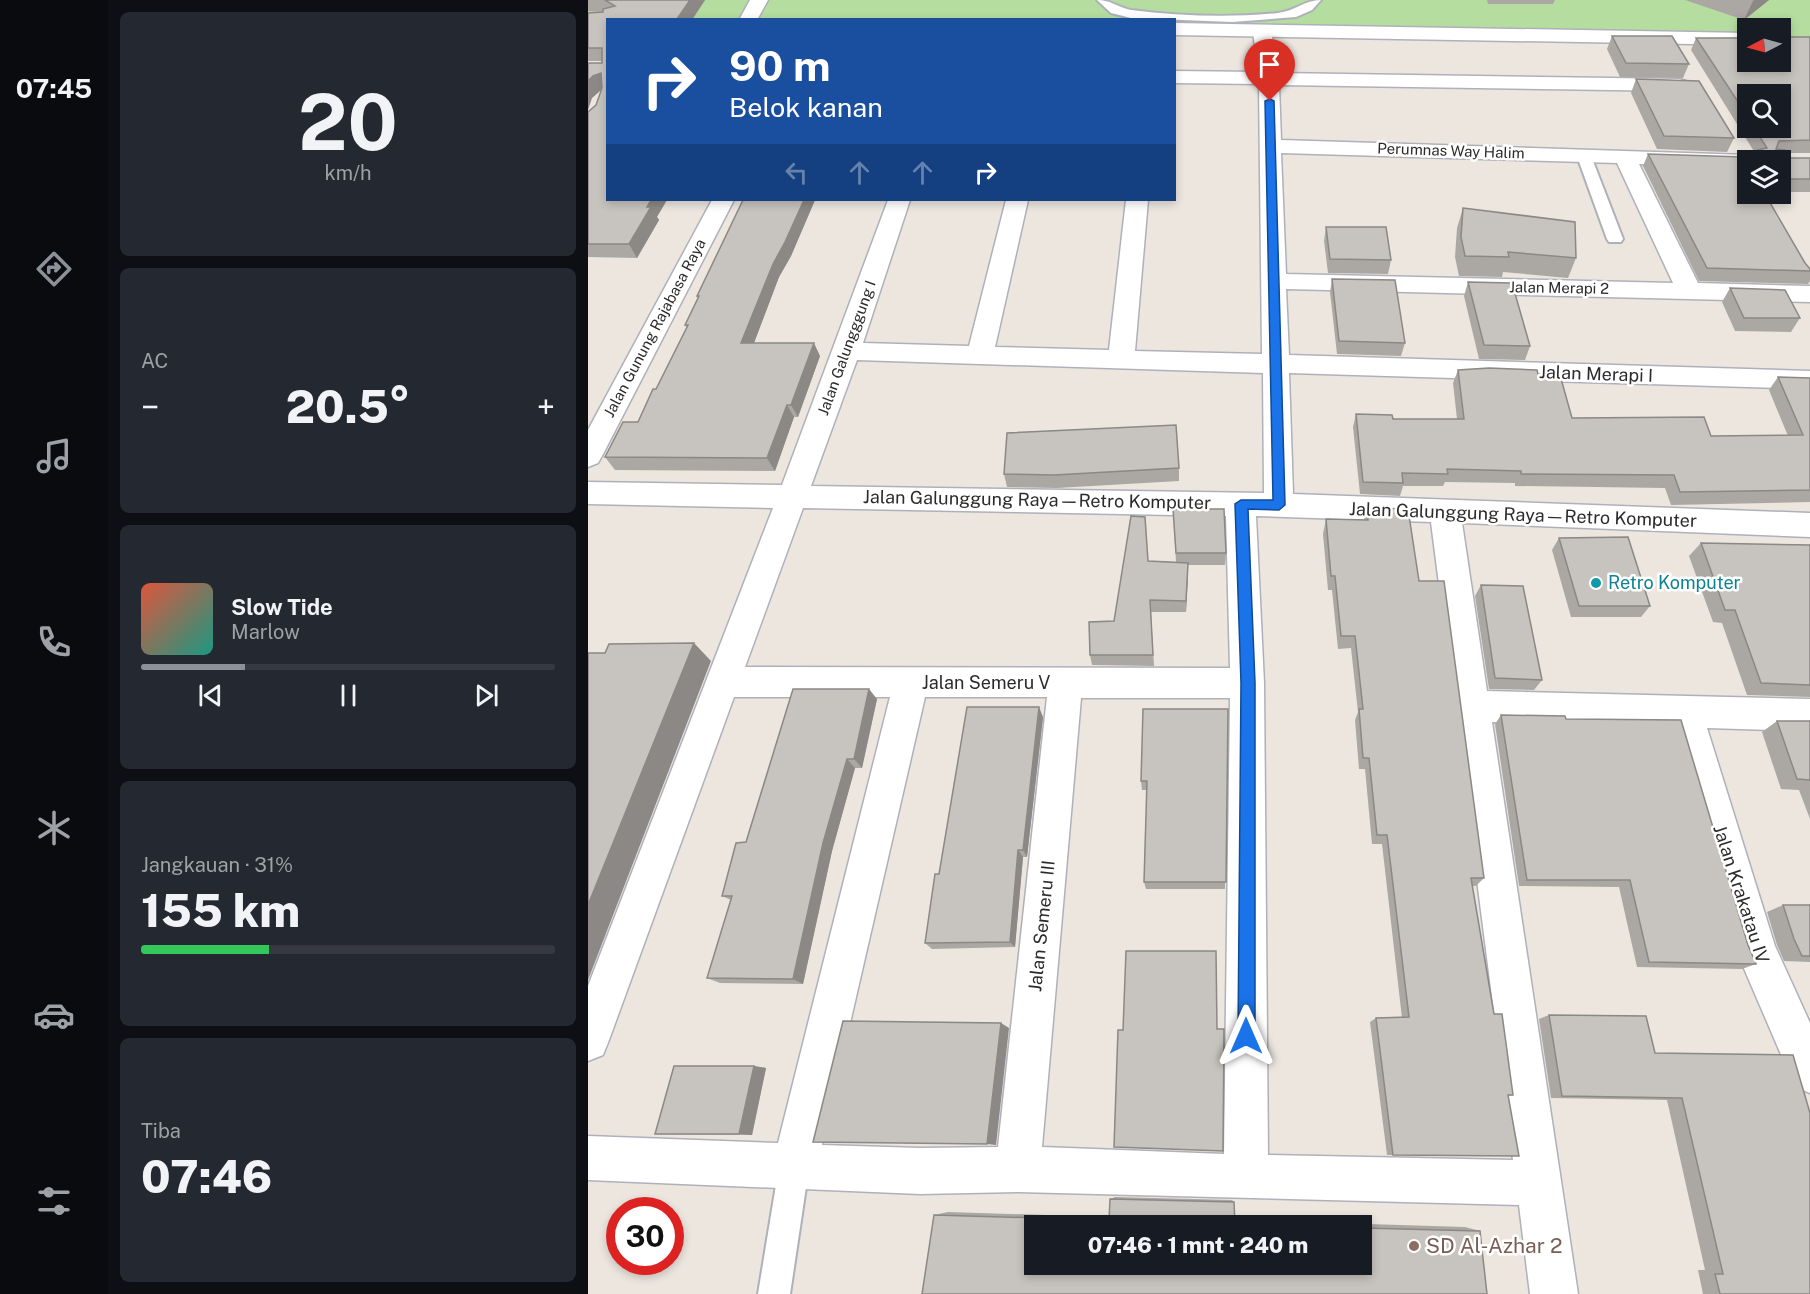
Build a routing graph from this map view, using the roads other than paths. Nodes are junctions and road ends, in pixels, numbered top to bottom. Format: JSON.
{"nodes":[{"id":1,"x":759,"y":0,"type":"edge"},
{"id":2,"x":1103,"y":0,"type":"edge"},
{"id":3,"x":1315,"y":0,"type":"edge"},
{"id":4,"x":749,"y":18,"type":"edge"},
{"id":5,"x":1176,"y":29,"type":"edge"},
{"id":6,"x":1262,"y":31,"type":"junction"},
{"id":7,"x":1671,"y":38,"type":"junction"},
{"id":8,"x":1737,"y":39,"type":"edge"},
{"id":9,"x":1176,"y":77,"type":"edge"},
{"id":10,"x":1269,"y":79,"type":"junction"},
{"id":11,"x":1734,"y":142,"type":"edge"},
{"id":12,"x":1270,"y":146,"type":"junction"},
{"id":13,"x":1739,"y":150,"type":"edge"},
{"id":14,"x":1584,"y":156,"type":"junction"},
{"id":15,"x":1625,"y":157,"type":"junction"},
{"id":16,"x":1737,"y":162,"type":"edge"},
{"id":17,"x":722,"y":201,"type":"edge"},
{"id":18,"x":899,"y":201,"type":"edge"},
{"id":19,"x":1017,"y":201,"type":"edge"},
{"id":20,"x":1137,"y":201,"type":"edge"},
{"id":21,"x":1615,"y":239,"type":"dead end"},
{"id":22,"x":1272,"y":281,"type":"junction"},
{"id":23,"x":1689,"y":291,"type":"junction"},
{"id":24,"x":1810,"y":294,"type":"edge"},
{"id":25,"x":847,"y":351,"type":"junction"},
{"id":26,"x":980,"y":354,"type":"junction"},
{"id":27,"x":1121,"y":360,"type":"junction"},
{"id":28,"x":1275,"y":364,"type":"junction"},
{"id":29,"x":1810,"y":380,"type":"edge"},
{"id":30,"x":588,"y":456,"type":"edge"},
{"id":31,"x":588,"y":493,"type":"edge"},
{"id":32,"x":793,"y":496,"type":"junction"},
{"id":33,"x":1241,"y":504,"type":"junction"},
{"id":34,"x":1279,"y":505,"type":"junction"},
{"id":35,"x":1445,"y":513,"type":"junction"},
{"id":36,"x":1810,"y":525,"type":"edge"},
{"id":37,"x":724,"y":682,"type":"junction"},
{"id":38,"x":911,"y":683,"type":"junction"},
{"id":39,"x":1065,"y":683,"type":"junction"},
{"id":40,"x":1248,"y":683,"type":"junction"},
{"id":41,"x":1470,"y":706,"type":"junction"},
{"id":42,"x":1685,"y":712,"type":"junction"},
{"id":43,"x":1810,"y":715,"type":"edge"},
{"id":44,"x":588,"y":1040,"type":"edge"},
{"id":45,"x":1810,"y":1072,"type":"edge"},
{"id":46,"x":588,"y":1158,"type":"edge"},
{"id":47,"x":794,"y":1167,"type":"junction"},
{"id":48,"x":1018,"y":1169,"type":"junction"},
{"id":49,"x":1246,"y":1178,"type":"junction"},
{"id":50,"x":1538,"y":1183,"type":"junction"},
{"id":51,"x":774,"y":1294,"type":"edge"},
{"id":52,"x":1554,"y":1294,"type":"edge"}],
"edges":[{"from":1,"to":4,"type":"street"},
{"from":2,"to":3,"type":"lane"},
{"from":5,"to":6,"type":"street"},
{"from":6,"to":7,"type":"street"},
{"from":6,"to":10,"type":"street"},
{"from":7,"to":8,"type":"street"},
{"from":7,"to":10,"type":"street"},
{"from":9,"to":10,"type":"street"},
{"from":10,"to":12,"type":"street"},
{"from":11,"to":13,"type":"street"},
{"from":12,"to":14,"type":"street","name":"Perumnas Way Halim"},
{"from":12,"to":22,"type":"street"},
{"from":14,"to":15,"type":"street","name":"Perumnas Way Halim"},
{"from":14,"to":21,"type":"lane"},
{"from":15,"to":16,"type":"street","name":"Perumnas Way Halim"},
{"from":15,"to":23,"type":"street"},
{"from":17,"to":30,"type":"street","name":"Jalan Gunung Rajabasa Raya"},
{"from":18,"to":25,"type":"street","name":"Jalan Galungggung I"},
{"from":19,"to":26,"type":"street"},
{"from":20,"to":27,"type":"street"},
{"from":22,"to":23,"type":"street","name":"Jalan Merapi 2"},
{"from":22,"to":28,"type":"street"},
{"from":23,"to":24,"type":"street","name":"Jalan Merapi 2"},
{"from":25,"to":26,"type":"street","name":"Jalan Merapi I"},
{"from":25,"to":32,"type":"street","name":"Jalan Galungggung I"},
{"from":26,"to":27,"type":"street","name":"Jalan Merapi I"},
{"from":27,"to":28,"type":"street","name":"Jalan Merapi I"},
{"from":28,"to":29,"type":"street","name":"Jalan Merapi I"},
{"from":28,"to":34,"type":"street"},
{"from":31,"to":32,"type":"street","name":"Jalan Galunggung Raya—Retro Komputer"},
{"from":32,"to":33,"type":"street","name":"Jalan Galunggung Raya—Retro Komputer"},
{"from":32,"to":37,"type":"street","name":"Jalan Galungggung I"},
{"from":33,"to":34,"type":"street","name":"Jalan Galunggung Raya—Retro Komputer"},
{"from":33,"to":40,"type":"street"},
{"from":34,"to":35,"type":"street","name":"Jalan Galunggung Raya—Retro Komputer"},
{"from":35,"to":36,"type":"street","name":"Jalan Galunggung Raya—Retro Komputer"},
{"from":35,"to":41,"type":"street"},
{"from":37,"to":38,"type":"street","name":"Jalan Semeru V"},
{"from":37,"to":44,"type":"street","name":"Jalan Galungggung I"},
{"from":38,"to":39,"type":"street","name":"Jalan Semeru V"},
{"from":38,"to":47,"type":"street"},
{"from":39,"to":40,"type":"street","name":"Jalan Semeru V"},
{"from":39,"to":48,"type":"street","name":"Jalan Semeru III"},
{"from":40,"to":49,"type":"street"},
{"from":41,"to":42,"type":"street"},
{"from":41,"to":50,"type":"street"},
{"from":42,"to":43,"type":"street"},
{"from":42,"to":45,"type":"street","name":"Jalan Krakatau IV"},
{"from":46,"to":47,"type":"street"},
{"from":47,"to":48,"type":"street"},
{"from":47,"to":51,"type":"lane"},
{"from":48,"to":49,"type":"street"},
{"from":49,"to":50,"type":"street"},
{"from":50,"to":52,"type":"street"}]}
